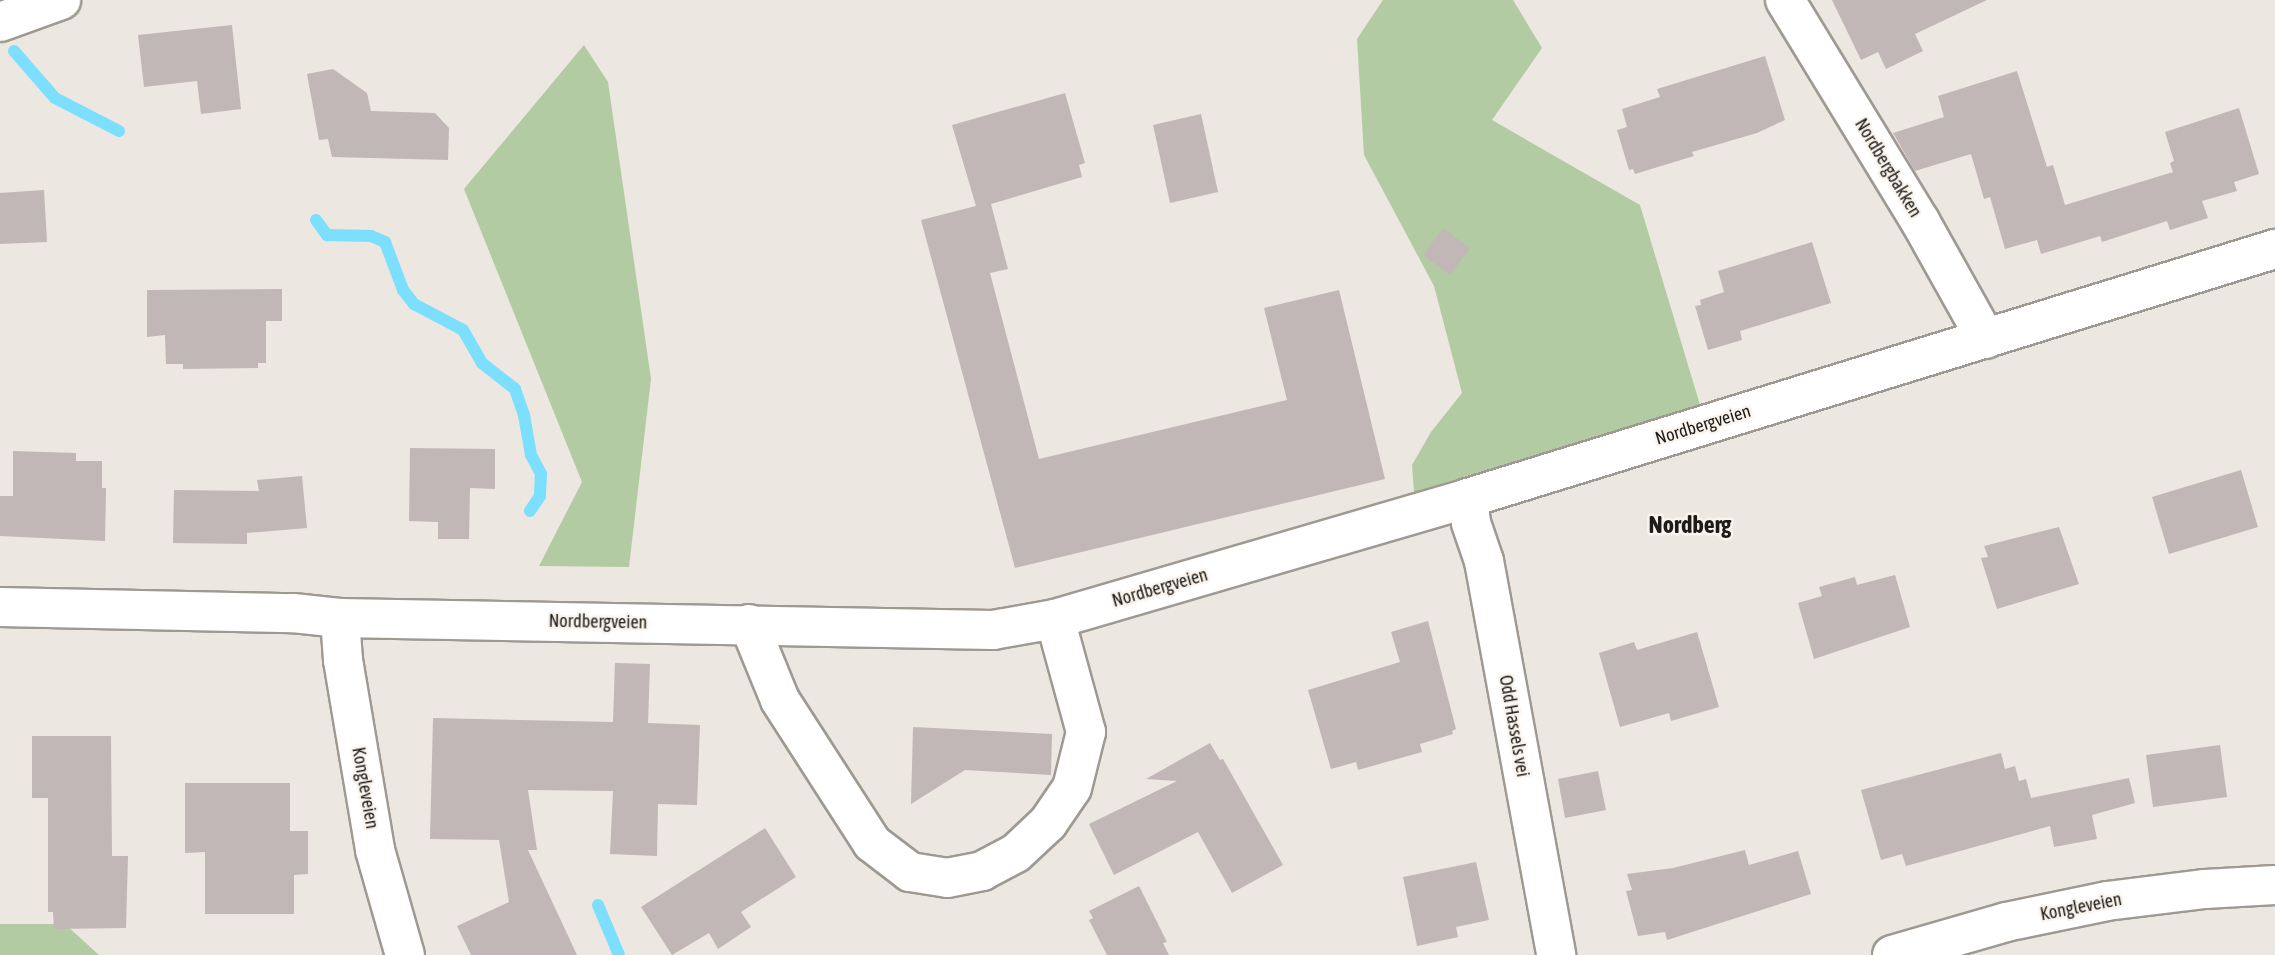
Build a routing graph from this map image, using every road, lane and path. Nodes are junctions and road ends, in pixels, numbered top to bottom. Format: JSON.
{"nodes":[{"id":1,"x":61,"y":0,"type":"edge"},
{"id":2,"x":1785,"y":0,"type":"edge"},
{"id":3,"x":0,"y":22,"type":"edge"},
{"id":4,"x":2275,"y":249,"type":"edge"},
{"id":5,"x":1986,"y":339,"type":"junction"},
{"id":6,"x":1468,"y":498,"type":"junction"},
{"id":7,"x":0,"y":607,"type":"edge"},
{"id":8,"x":340,"y":618,"type":"junction"},
{"id":9,"x":1055,"y":619,"type":"junction"},
{"id":10,"x":749,"y":624,"type":"junction"},
{"id":11,"x":2275,"y":885,"type":"edge"},
{"id":12,"x":405,"y":955,"type":"edge"},
{"id":13,"x":1556,"y":955,"type":"edge"},
{"id":14,"x":1892,"y":955,"type":"edge"}],
"edges":[{"from":1,"to":3,"type":"street"},
{"from":2,"to":5,"type":"street","name":"Nordbergbakken"},
{"from":4,"to":5,"type":"street","name":"Nordbergveien"},
{"from":5,"to":6,"type":"street","name":"Nordbergveien"},
{"from":6,"to":9,"type":"street","name":"Nordbergveien"},
{"from":6,"to":13,"type":"street","name":"Odd Hassels vei"},
{"from":7,"to":8,"type":"street","name":"Nordbergveien"},
{"from":8,"to":10,"type":"street","name":"Nordbergveien"},
{"from":8,"to":12,"type":"street","name":"Kongleveien"},
{"from":9,"to":10,"type":"street","name":"Nordbergveien"},
{"from":9,"to":10,"type":"street"},
{"from":11,"to":14,"type":"street","name":"Kongleveien"}]}
